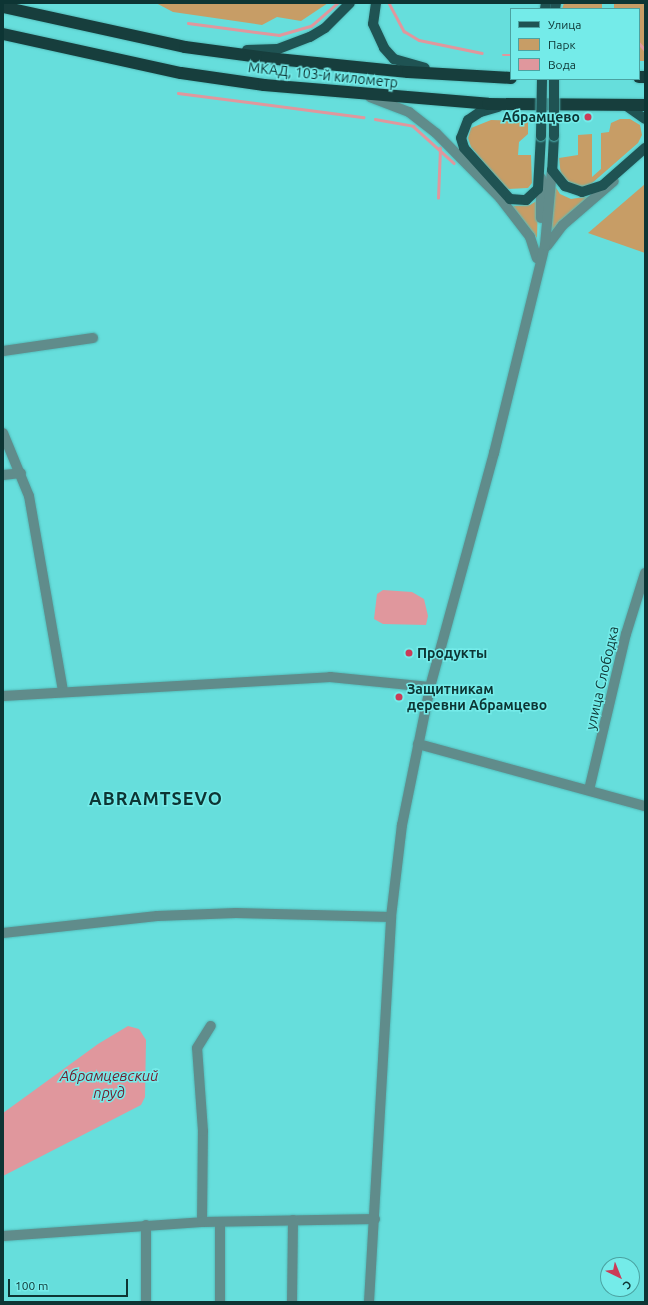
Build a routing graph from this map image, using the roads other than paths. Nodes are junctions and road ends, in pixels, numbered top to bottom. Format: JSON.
{"nodes":[{"id":1,"x":350,"y":3,"type":"edge"},
{"id":2,"x":376,"y":3,"type":"edge"},
{"id":3,"x":3,"y":7,"type":"edge"},
{"id":4,"x":3,"y":34,"type":"edge"},
{"id":5,"x":185,"y":47,"type":"junction"},
{"id":6,"x":488,"y":78,"type":"junction"},
{"id":7,"x":510,"y":78,"type":"edge"},
{"id":8,"x":542,"y":80,"type":"edge"},
{"id":9,"x":554,"y":80,"type":"edge"},
{"id":10,"x":364,"y":95,"type":"junction"},
{"id":11,"x":521,"y":104,"type":"junction"},
{"id":12,"x":625,"y":105,"type":"junction"},
{"id":13,"x":645,"y":105,"type":"edge"},
{"id":14,"x":645,"y":120,"type":"edge"},
{"id":15,"x":645,"y":148,"type":"edge"},
{"id":16,"x":645,"y":154,"type":"edge"},
{"id":17,"x":540,"y":170,"type":"junction"},
{"id":18,"x":552,"y":170,"type":"junction"},
{"id":19,"x":539,"y":257,"type":"junction"},
{"id":20,"x":93,"y":338,"type":"dead end"},
{"id":21,"x":3,"y":351,"type":"edge"},
{"id":22,"x":3,"y":433,"type":"edge"},
{"id":23,"x":21,"y":473,"type":"junction"},
{"id":24,"x":3,"y":476,"type":"edge"},
{"id":25,"x":645,"y":573,"type":"edge"},
{"id":26,"x":430,"y":687,"type":"junction"},
{"id":27,"x":63,"y":690,"type":"junction"},
{"id":28,"x":3,"y":696,"type":"edge"},
{"id":29,"x":418,"y":744,"type":"junction"},
{"id":30,"x":589,"y":790,"type":"junction"},
{"id":31,"x":645,"y":806,"type":"edge"},
{"id":32,"x":392,"y":917,"type":"junction"},
{"id":33,"x":3,"y":933,"type":"edge"},
{"id":34,"x":211,"y":1026,"type":"dead end"},
{"id":35,"x":375,"y":1219,"type":"junction"},
{"id":36,"x":292,"y":1220,"type":"junction"},
{"id":37,"x":202,"y":1222,"type":"junction"},
{"id":38,"x":220,"y":1222,"type":"junction"},
{"id":39,"x":146,"y":1225,"type":"junction"},
{"id":40,"x":3,"y":1236,"type":"edge"},
{"id":41,"x":146,"y":1302,"type":"edge"},
{"id":42,"x":220,"y":1302,"type":"edge"},
{"id":43,"x":292,"y":1302,"type":"edge"},
{"id":44,"x":369,"y":1302,"type":"edge"}],
"edges":[{"from":1,"to":5,"type":"main road"},
{"from":2,"to":6,"type":"main road"},
{"from":3,"to":5,"type":"highway","name":"МКАД, 103-й километр"},
{"from":4,"to":10,"type":"highway","name":"МКАД, 103-й километр"},
{"from":5,"to":6,"type":"highway","name":"МКАД, 103-й километр"},
{"from":6,"to":7,"type":"highway","name":"МКАД, 103-й километр"},
{"from":8,"to":17,"type":"main road","bridge":true},
{"from":9,"to":18,"type":"main road","bridge":true},
{"from":10,"to":11,"type":"highway","name":"МКАД, 103-й километр"},
{"from":10,"to":19,"type":"street"},
{"from":11,"to":12,"type":"highway","name":"МКАД, 103-й километр"},
{"from":11,"to":17,"type":"main road"},
{"from":12,"to":13,"type":"highway","name":"МКАД, 103-й километр"},
{"from":12,"to":14,"type":"main road"},
{"from":15,"to":18,"type":"main road"},
{"from":16,"to":19,"type":"street"},
{"from":17,"to":19,"type":"street"},
{"from":18,"to":19,"type":"street"},
{"from":19,"to":26,"type":"street"},
{"from":20,"to":21,"type":"street"},
{"from":22,"to":23,"type":"street"},
{"from":23,"to":24,"type":"street"},
{"from":23,"to":27,"type":"street"},
{"from":25,"to":30,"type":"street","name":"улица Слободка"},
{"from":26,"to":27,"type":"street"},
{"from":26,"to":29,"type":"street"},
{"from":27,"to":28,"type":"street"},
{"from":29,"to":30,"type":"street"},
{"from":29,"to":32,"type":"street"},
{"from":30,"to":31,"type":"street"},
{"from":32,"to":33,"type":"street"},
{"from":32,"to":35,"type":"street"},
{"from":34,"to":37,"type":"street"},
{"from":35,"to":36,"type":"street"},
{"from":35,"to":44,"type":"street"},
{"from":36,"to":38,"type":"street"},
{"from":36,"to":43,"type":"street"},
{"from":37,"to":38,"type":"street"},
{"from":37,"to":39,"type":"street"},
{"from":38,"to":42,"type":"street"},
{"from":39,"to":40,"type":"street"},
{"from":39,"to":41,"type":"street"}]}
